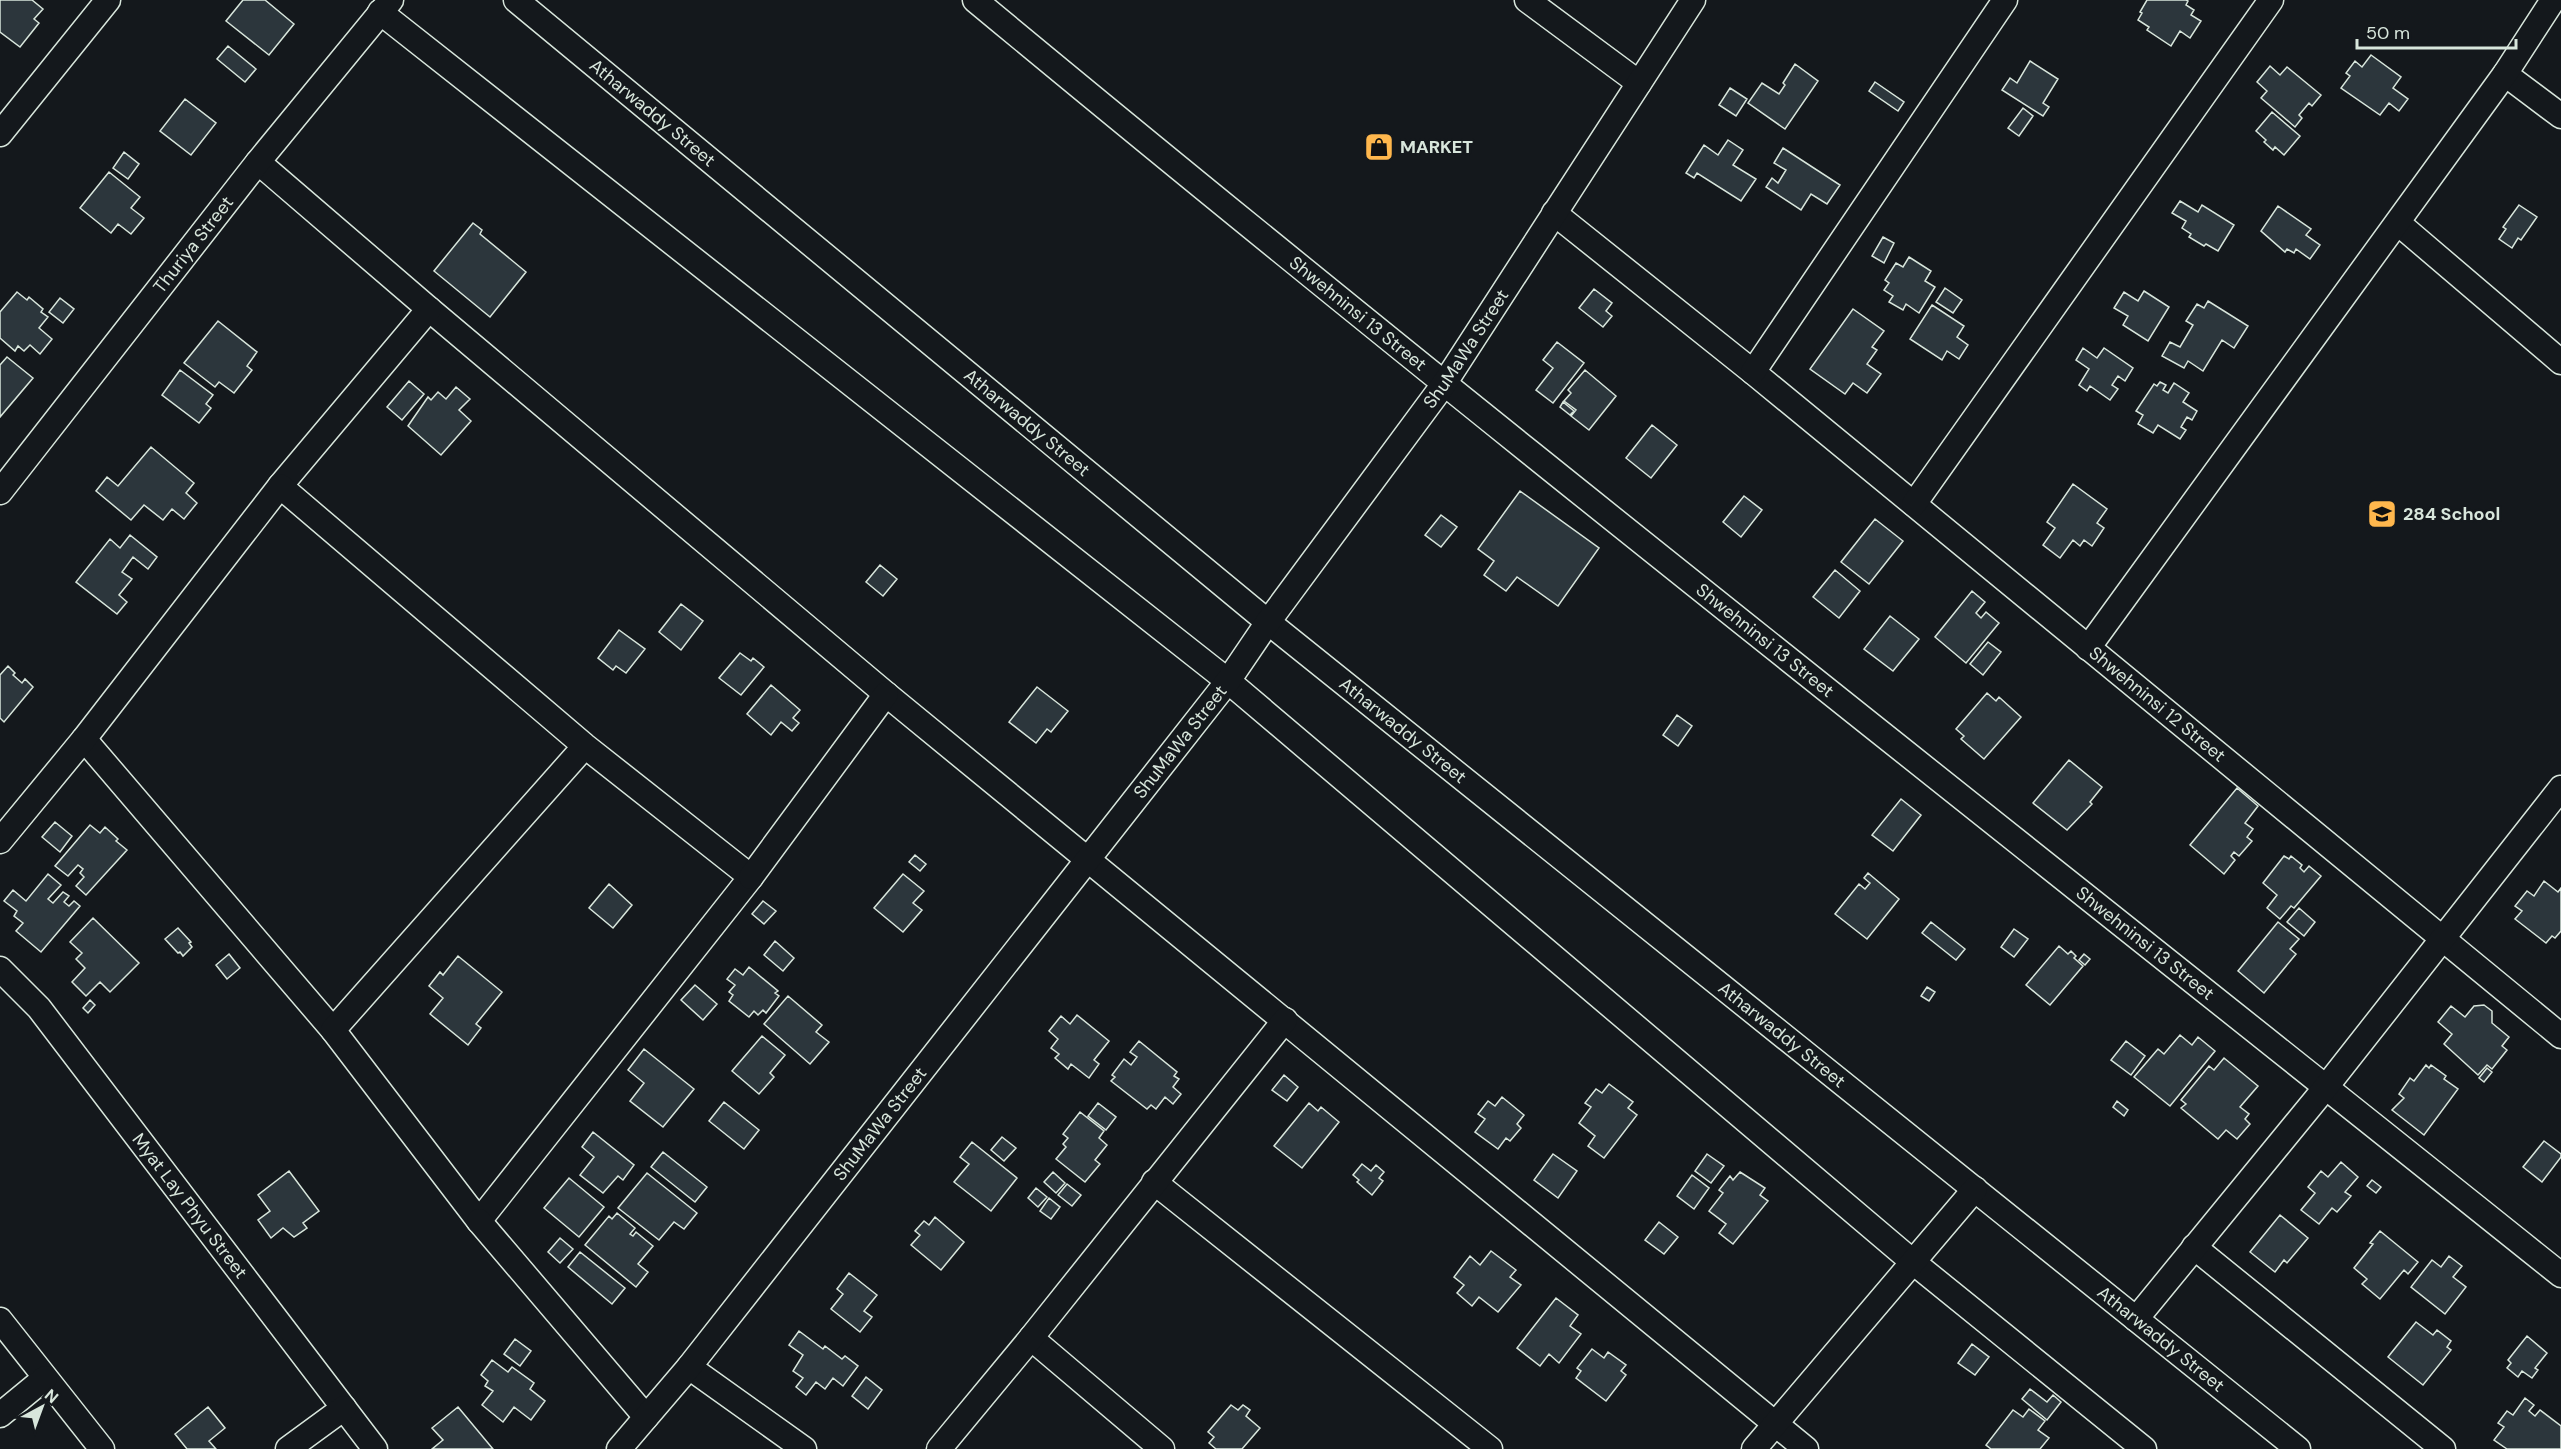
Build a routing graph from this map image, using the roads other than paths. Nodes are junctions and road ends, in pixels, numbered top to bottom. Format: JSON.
{"nodes":[{"id":1,"x":108,"y":0,"type":"edge"},
{"id":2,"x":516,"y":0,"type":"edge"},
{"id":3,"x":975,"y":0,"type":"edge"},
{"id":4,"x":1527,"y":0,"type":"edge"},
{"id":5,"x":1694,"y":0,"type":"edge"},
{"id":6,"x":2005,"y":0,"type":"edge"},
{"id":7,"x":2271,"y":0,"type":"edge"},
{"id":8,"x":2553,"y":0,"type":"edge"},
{"id":9,"x":386,"y":6,"type":"edge"},
{"id":10,"x":2505,"y":74,"type":"junction"},
{"id":11,"x":1639,"y":83,"type":"junction"},
{"id":12,"x":2561,"y":116,"type":"edge"},
{"id":13,"x":0,"y":134,"type":"edge"},
{"id":14,"x":258,"y":162,"type":"junction"},
{"id":15,"x":1554,"y":213,"type":"junction"},
{"id":16,"x":2398,"y":223,"type":"junction"},
{"id":17,"x":429,"y":309,"type":"junction"},
{"id":18,"x":2561,"y":362,"type":"edge"},
{"id":19,"x":1754,"y":372,"type":"junction"},
{"id":20,"x":1444,"y":384,"type":"junction"},
{"id":21,"x":9,"y":465,"type":"edge"},
{"id":22,"x":280,"y":486,"type":"junction"},
{"id":23,"x":0,"y":492,"type":"edge"},
{"id":24,"x":1914,"y":504,"type":"junction"},
{"id":25,"x":1268,"y":622,"type":"junction"},
{"id":26,"x":2088,"y":648,"type":"junction"},
{"id":27,"x":1228,"y":681,"type":"junction"},
{"id":28,"x":886,"y":694,"type":"junction"},
{"id":29,"x":84,"y":739,"type":"junction"},
{"id":30,"x":585,"y":746,"type":"junction"},
{"id":31,"x":2561,"y":788,"type":"edge"},
{"id":32,"x":0,"y":841,"type":"edge"},
{"id":33,"x":1090,"y":859,"type":"junction"},
{"id":34,"x":751,"y":877,"type":"junction"},
{"id":35,"x":2442,"y":938,"type":"junction"},
{"id":36,"x":0,"y":969,"type":"edge"},
{"id":37,"x":1285,"y":1020,"type":"junction"},
{"id":38,"x":333,"y":1030,"type":"junction"},
{"id":39,"x":2561,"y":1036,"type":"edge"},
{"id":40,"x":2326,"y":1087,"type":"junction"},
{"id":41,"x":1154,"y":1182,"type":"junction"},
{"id":42,"x":1975,"y":1189,"type":"junction"},
{"id":43,"x":478,"y":1221,"type":"junction"},
{"id":44,"x":2194,"y":1247,"type":"junction"},
{"id":45,"x":1913,"y":1262,"type":"junction"},
{"id":46,"x":2561,"y":1275,"type":"edge"},
{"id":47,"x":2136,"y":1318,"type":"junction"},
{"id":48,"x":0,"y":1320,"type":"edge"},
{"id":49,"x":1031,"y":1338,"type":"junction"},
{"id":50,"x":689,"y":1368,"type":"junction"},
{"id":51,"x":45,"y":1378,"type":"junction"},
{"id":52,"x":344,"y":1408,"type":"junction"},
{"id":53,"x":0,"y":1415,"type":"edge"},
{"id":54,"x":646,"y":1417,"type":"junction"},
{"id":55,"x":1776,"y":1425,"type":"junction"},
{"id":56,"x":102,"y":1449,"type":"edge"},
{"id":57,"x":288,"y":1449,"type":"edge"},
{"id":58,"x":375,"y":1449,"type":"edge"},
{"id":59,"x":619,"y":1449,"type":"edge"},
{"id":60,"x":804,"y":1449,"type":"edge"},
{"id":61,"x":939,"y":1449,"type":"edge"},
{"id":62,"x":1162,"y":1449,"type":"edge"},
{"id":63,"x":1490,"y":1449,"type":"edge"},
{"id":64,"x":1754,"y":1449,"type":"edge"},
{"id":65,"x":1806,"y":1449,"type":"edge"},
{"id":66,"x":2144,"y":1449,"type":"edge"},
{"id":67,"x":2298,"y":1449,"type":"edge"},
{"id":68,"x":2443,"y":1449,"type":"edge"}],
"edges":[{"from":1,"to":13,"type":"street"},
{"from":2,"to":25,"type":"street","name":"Atharwaddy Street"},
{"from":3,"to":20,"type":"street","name":"Shwehninsi 13 Street"},
{"from":4,"to":11,"type":"street"},
{"from":5,"to":11,"type":"street","name":"ShuMaWa Street"},
{"from":6,"to":19,"type":"street"},
{"from":7,"to":24,"type":"street"},
{"from":8,"to":10,"type":"street"},
{"from":9,"to":14,"type":"street","name":"Thuriya Street"},
{"from":9,"to":27,"type":"street"},
{"from":10,"to":12,"type":"street"},
{"from":10,"to":16,"type":"street"},
{"from":11,"to":15,"type":"street","name":"ShuMaWa Street"},
{"from":14,"to":17,"type":"street"},
{"from":14,"to":21,"type":"street","name":"Thuriya Street"},
{"from":15,"to":19,"type":"street","name":"Shwehninsi 12 Street"},
{"from":15,"to":20,"type":"street","name":"ShuMaWa Street"},
{"from":16,"to":18,"type":"street"},
{"from":16,"to":26,"type":"street"},
{"from":17,"to":22,"type":"street"},
{"from":17,"to":28,"type":"street"},
{"from":19,"to":24,"type":"street","name":"Shwehninsi 12 Street"},
{"from":20,"to":25,"type":"street","name":"ShuMaWa Street"},
{"from":20,"to":40,"type":"street","name":"Shwehninsi 13 Street"},
{"from":21,"to":23,"type":"street","name":"Thuriya Street"},
{"from":22,"to":29,"type":"street"},
{"from":22,"to":30,"type":"street"},
{"from":24,"to":26,"type":"street","name":"Shwehninsi 12 Street"},
{"from":25,"to":27,"type":"street","name":"ShuMaWa Street"},
{"from":25,"to":42,"type":"street","name":"Atharwaddy Street"},
{"from":26,"to":35,"type":"street","name":"Shwehninsi 12 Street"},
{"from":27,"to":33,"type":"street","name":"ShuMaWa Street"},
{"from":27,"to":45,"type":"street"},
{"from":28,"to":33,"type":"street"},
{"from":28,"to":34,"type":"street"},
{"from":29,"to":32,"type":"street"},
{"from":29,"to":38,"type":"street"},
{"from":30,"to":34,"type":"street"},
{"from":30,"to":38,"type":"street"},
{"from":31,"to":35,"type":"street"},
{"from":33,"to":37,"type":"street"},
{"from":33,"to":50,"type":"street","name":"ShuMaWa Street"},
{"from":34,"to":43,"type":"street"},
{"from":35,"to":39,"type":"street","name":"Shwehninsi 12 Street"},
{"from":35,"to":40,"type":"street"},
{"from":36,"to":52,"type":"street","name":"Myat Lay Phyu Street"},
{"from":37,"to":41,"type":"street"},
{"from":37,"to":55,"type":"street"},
{"from":38,"to":43,"type":"street"},
{"from":40,"to":44,"type":"street"},
{"from":40,"to":46,"type":"street","name":"Shwehninsi 13 Street"},
{"from":41,"to":49,"type":"street"},
{"from":41,"to":63,"type":"street"},
{"from":42,"to":45,"type":"street"},
{"from":42,"to":47,"type":"street","name":"Atharwaddy Street"},
{"from":43,"to":54,"type":"street"},
{"from":44,"to":47,"type":"street"},
{"from":44,"to":68,"type":"street"},
{"from":45,"to":55,"type":"street"},
{"from":45,"to":66,"type":"street"},
{"from":47,"to":67,"type":"street","name":"Atharwaddy Street"},
{"from":48,"to":51,"type":"street"},
{"from":49,"to":61,"type":"street"},
{"from":49,"to":62,"type":"street"},
{"from":50,"to":54,"type":"street","name":"ShuMaWa Street"},
{"from":50,"to":60,"type":"street"},
{"from":51,"to":53,"type":"street"},
{"from":51,"to":56,"type":"street"},
{"from":52,"to":57,"type":"street"},
{"from":52,"to":58,"type":"street","name":"Myat Lay Phyu Street"},
{"from":54,"to":59,"type":"street","name":"ShuMaWa Street"},
{"from":55,"to":64,"type":"street"},
{"from":55,"to":65,"type":"street"}]}
